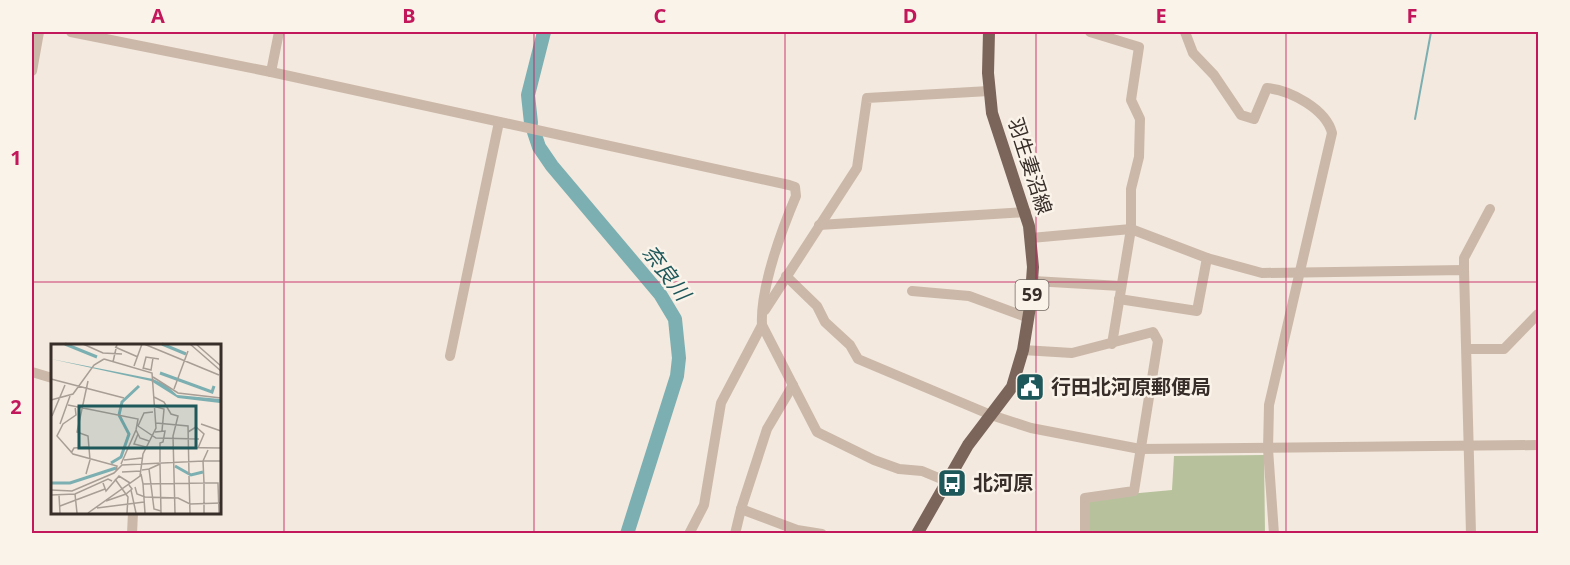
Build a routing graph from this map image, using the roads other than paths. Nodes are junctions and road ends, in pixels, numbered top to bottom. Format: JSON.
{"nodes":[{"id":1,"x":39,"y":32,"type":"edge"},
{"id":2,"x":71,"y":32,"type":"edge"},
{"id":3,"x":279,"y":32,"type":"edge"},
{"id":4,"x":989,"y":32,"type":"edge"},
{"id":5,"x":1090,"y":32,"type":"edge"},
{"id":6,"x":1185,"y":32,"type":"edge"},
{"id":7,"x":32,"y":71,"type":"edge"},
{"id":8,"x":271,"y":72,"type":"junction"},
{"id":9,"x":989,"y":91,"type":"junction"},
{"id":10,"x":499,"y":122,"type":"junction"},
{"id":11,"x":1490,"y":209,"type":"dead end"},
{"id":12,"x":1026,"y":212,"type":"junction"},
{"id":13,"x":819,"y":225,"type":"junction"},
{"id":14,"x":1131,"y":229,"type":"junction"},
{"id":15,"x":1031,"y":238,"type":"junction"},
{"id":16,"x":1207,"y":258,"type":"junction"},
{"id":17,"x":1464,"y":270,"type":"junction"},
{"id":18,"x":1299,"y":274,"type":"junction"},
{"id":19,"x":786,"y":276,"type":"junction"},
{"id":20,"x":1033,"y":281,"type":"junction"},
{"id":21,"x":1122,"y":286,"type":"junction"},
{"id":22,"x":912,"y":291,"type":"dead end"},
{"id":23,"x":1119,"y":299,"type":"junction"},
{"id":24,"x":1539,"y":314,"type":"edge"},
{"id":25,"x":1029,"y":318,"type":"junction"},
{"id":26,"x":762,"y":320,"type":"junction"},
{"id":27,"x":1112,"y":344,"type":"junction"},
{"id":28,"x":1468,"y":349,"type":"junction"},
{"id":29,"x":1023,"y":350,"type":"junction"},
{"id":30,"x":450,"y":356,"type":"dead end"},
{"id":31,"x":32,"y":372,"type":"edge"},
{"id":32,"x":51,"y":378,"type":"edge"},
{"id":33,"x":794,"y":386,"type":"junction"},
{"id":34,"x":991,"y":416,"type":"junction"},
{"id":35,"x":1539,"y":445,"type":"edge"},
{"id":36,"x":1469,"y":446,"type":"junction"},
{"id":37,"x":1268,"y":448,"type":"junction"},
{"id":38,"x":1140,"y":449,"type":"junction"},
{"id":39,"x":946,"y":481,"type":"junction"},
{"id":40,"x":741,"y":509,"type":"junction"},
{"id":41,"x":133,"y":514,"type":"edge"},
{"id":42,"x":132,"y":534,"type":"edge"},
{"id":43,"x":689,"y":534,"type":"edge"},
{"id":44,"x":735,"y":534,"type":"edge"},
{"id":45,"x":822,"y":534,"type":"edge"},
{"id":46,"x":917,"y":534,"type":"edge"},
{"id":47,"x":1085,"y":534,"type":"edge"},
{"id":48,"x":1274,"y":534,"type":"edge"},
{"id":49,"x":1471,"y":534,"type":"edge"}],
"edges":[{"from":1,"to":7,"type":"street"},
{"from":2,"to":8,"type":"street"},
{"from":3,"to":8,"type":"street"},
{"from":4,"to":9,"type":"main road","name":"羽生妻沼線","number":"59"},
{"from":5,"to":14,"type":"street"},
{"from":6,"to":18,"type":"street"},
{"from":8,"to":10,"type":"street"},
{"from":9,"to":12,"type":"main road","name":"羽生妻沼線","number":"59"},
{"from":9,"to":13,"type":"street"},
{"from":10,"to":26,"type":"street"},
{"from":10,"to":30,"type":"street"},
{"from":11,"to":17,"type":"street"},
{"from":12,"to":13,"type":"street"},
{"from":12,"to":15,"type":"main road","name":"羽生妻沼線","number":"59"},
{"from":13,"to":19,"type":"street"},
{"from":14,"to":15,"type":"street"},
{"from":14,"to":16,"type":"street"},
{"from":14,"to":21,"type":"street"},
{"from":15,"to":20,"type":"main road","name":"羽生妻沼線","number":"59"},
{"from":16,"to":18,"type":"street"},
{"from":16,"to":23,"type":"street"},
{"from":17,"to":18,"type":"street"},
{"from":17,"to":28,"type":"street"},
{"from":18,"to":37,"type":"street"},
{"from":19,"to":26,"type":"street"},
{"from":19,"to":34,"type":"street"},
{"from":20,"to":21,"type":"street"},
{"from":20,"to":25,"type":"main road","name":"羽生妻沼線","number":"59"},
{"from":21,"to":23,"type":"street"},
{"from":22,"to":25,"type":"street"},
{"from":23,"to":27,"type":"street"},
{"from":24,"to":28,"type":"street"},
{"from":25,"to":29,"type":"main road","name":"羽生妻沼線","number":"59"},
{"from":26,"to":33,"type":"street"},
{"from":26,"to":43,"type":"street"},
{"from":27,"to":29,"type":"street"},
{"from":27,"to":38,"type":"street"},
{"from":28,"to":36,"type":"street"},
{"from":29,"to":34,"type":"main road","name":"羽生妻沼線","number":"59"},
{"from":31,"to":32,"type":"street"},
{"from":33,"to":39,"type":"street"},
{"from":33,"to":40,"type":"street"},
{"from":34,"to":38,"type":"street"},
{"from":34,"to":39,"type":"main road","name":"羽生妻沼線","number":"59"},
{"from":35,"to":36,"type":"street"},
{"from":36,"to":37,"type":"street"},
{"from":36,"to":49,"type":"street"},
{"from":37,"to":38,"type":"street"},
{"from":37,"to":48,"type":"street"},
{"from":38,"to":47,"type":"street"},
{"from":39,"to":46,"type":"main road","name":"羽生妻沼線","number":"59"},
{"from":40,"to":44,"type":"street"},
{"from":40,"to":45,"type":"street"},
{"from":41,"to":42,"type":"street"}]}
